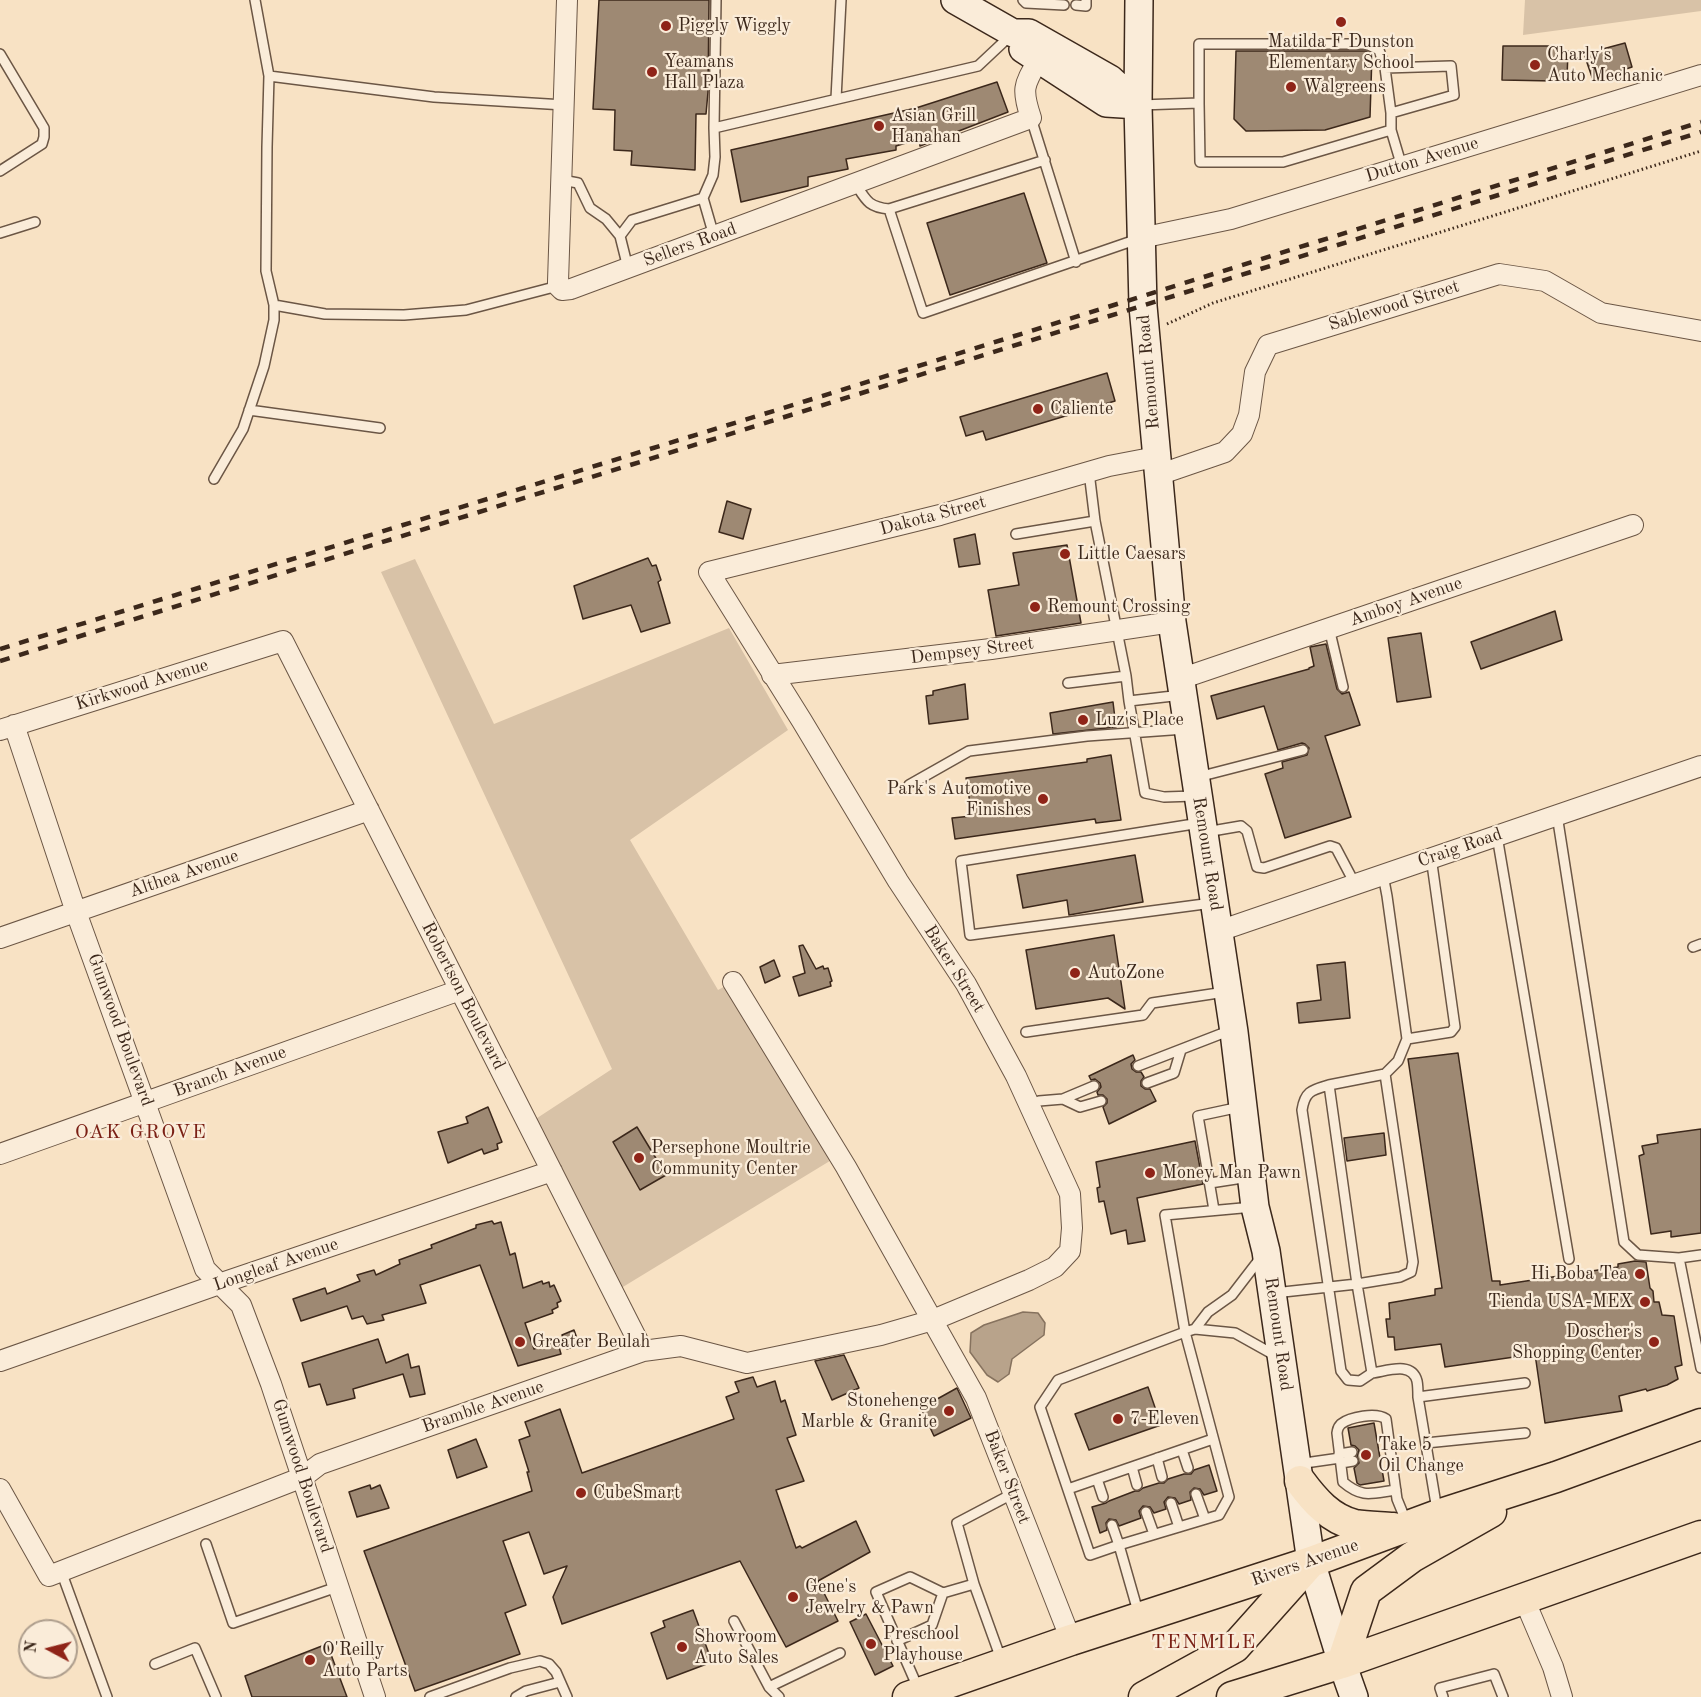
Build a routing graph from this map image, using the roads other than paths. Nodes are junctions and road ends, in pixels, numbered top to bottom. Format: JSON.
{"nodes":[{"id":1,"x":255,"y":0,"type":"edge"},
{"id":2,"x":567,"y":0,"type":"edge"},
{"id":3,"x":716,"y":0,"type":"edge"},
{"id":4,"x":841,"y":0,"type":"edge"},
{"id":5,"x":955,"y":0,"type":"edge"},
{"id":6,"x":1023,"y":0,"type":"edge"},
{"id":7,"x":1086,"y":0,"type":"edge"},
{"id":8,"x":1139,"y":0,"type":"edge"},
{"id":9,"x":1064,"y":5,"type":"dead end"},
{"id":10,"x":1076,"y":5,"type":"dead end"},
{"id":11,"x":1013,"y":33,"type":"junction"},
{"id":12,"x":0,"y":54,"type":"edge"},
{"id":13,"x":1040,"y":59,"type":"junction"},
{"id":14,"x":1385,"y":68,"type":"junction"},
{"id":15,"x":1701,"y":75,"type":"edge"},
{"id":16,"x":269,"y":76,"type":"junction"},
{"id":17,"x":836,"y":99,"type":"junction"},
{"id":18,"x":1198,"y":103,"type":"junction"},
{"id":19,"x":564,"y":105,"type":"junction"},
{"id":20,"x":1138,"y":105,"type":"junction"},
{"id":21,"x":1391,"y":113,"type":"junction"},
{"id":22,"x":1031,"y":118,"type":"junction"},
{"id":23,"x":714,"y":128,"type":"junction"},
{"id":24,"x":1391,"y":130,"type":"junction"},
{"id":25,"x":1045,"y":160,"type":"junction"},
{"id":26,"x":1402,"y":167,"type":"junction"},
{"id":27,"x":0,"y":171,"type":"edge"},
{"id":28,"x":561,"y":180,"type":"junction"},
{"id":29,"x":855,"y":183,"type":"junction"},
{"id":30,"x":703,"y":198,"type":"junction"},
{"id":31,"x":889,"y":209,"type":"junction"},
{"id":32,"x":35,"y":222,"type":"dead end"},
{"id":33,"x":0,"y":233,"type":"edge"},
{"id":34,"x":620,"y":236,"type":"junction"},
{"id":35,"x":714,"y":236,"type":"junction"},
{"id":36,"x":1141,"y":238,"type":"junction"},
{"id":37,"x":1076,"y":262,"type":"junction"},
{"id":38,"x":628,"y":268,"type":"junction"},
{"id":39,"x":558,"y":286,"type":"junction"},
{"id":40,"x":274,"y":305,"type":"junction"},
{"id":41,"x":1701,"y":331,"type":"edge"},
{"id":42,"x":249,"y":411,"type":"junction"},
{"id":43,"x":380,"y":428,"type":"dead end"},
{"id":44,"x":1157,"y":466,"type":"junction"},
{"id":45,"x":1089,"y":472,"type":"junction"},
{"id":46,"x":214,"y":479,"type":"dead end"},
{"id":47,"x":1095,"y":521,"type":"junction"},
{"id":48,"x":1633,"y":525,"type":"dead end"},
{"id":49,"x":1016,"y":534,"type":"dead end"},
{"id":50,"x":709,"y":572,"type":"joint"},
{"id":51,"x":1172,"y":622,"type":"junction"},
{"id":52,"x":1329,"y":628,"type":"junction"},
{"id":53,"x":1116,"y":630,"type":"junction"},
{"id":54,"x":283,"y":641,"type":"joint"},
{"id":55,"x":772,"y":675,"type":"junction"},
{"id":56,"x":1126,"y":676,"type":"junction"},
{"id":57,"x":1068,"y":683,"type":"dead end"},
{"id":58,"x":1181,"y":687,"type":"junction"},
{"id":59,"x":1343,"y":687,"type":"dead end"},
{"id":60,"x":1129,"y":700,"type":"junction"},
{"id":61,"x":7,"y":727,"type":"edge"},
{"id":62,"x":1187,"y":729,"type":"junction"},
{"id":63,"x":1134,"y":732,"type":"junction"},
{"id":64,"x":1303,"y":750,"type":"dead end"},
{"id":65,"x":1701,"y":766,"type":"edge"},
{"id":66,"x":909,"y":785,"type":"dead end"},
{"id":67,"x":1197,"y":787,"type":"junction"},
{"id":68,"x":369,"y":810,"type":"junction"},
{"id":69,"x":1557,"y":815,"type":"junction"},
{"id":70,"x":1203,"y":827,"type":"junction"},
{"id":71,"x":1497,"y":836,"type":"junction"},
{"id":72,"x":1431,"y":857,"type":"junction"},
{"id":73,"x":1383,"y":875,"type":"junction"},
{"id":74,"x":1355,"y":884,"type":"junction"},
{"id":75,"x":1214,"y":902,"type":"junction"},
{"id":76,"x":76,"y":912,"type":"junction"},
{"id":77,"x":1219,"y":931,"type":"junction"},
{"id":78,"x":0,"y":938,"type":"edge"},
{"id":79,"x":733,"y":981,"type":"dead end"},
{"id":80,"x":460,"y":990,"type":"junction"},
{"id":81,"x":1228,"y":991,"type":"junction"},
{"id":82,"x":1233,"y":1030,"type":"junction"},
{"id":83,"x":1026,"y":1032,"type":"dead end"},
{"id":84,"x":1407,"y":1040,"type":"junction"},
{"id":85,"x":1181,"y":1050,"type":"junction"},
{"id":86,"x":1138,"y":1066,"type":"dead end"},
{"id":87,"x":1385,"y":1074,"type":"junction"},
{"id":88,"x":1147,"y":1083,"type":"dead end"},
{"id":89,"x":1329,"y":1085,"type":"junction"},
{"id":90,"x":1094,"y":1086,"type":"dead end"},
{"id":91,"x":1063,"y":1099,"type":"junction"},
{"id":92,"x":146,"y":1101,"type":"junction"},
{"id":93,"x":1101,"y":1101,"type":"dead end"},
{"id":94,"x":1030,"y":1105,"type":"junction"},
{"id":95,"x":1244,"y":1107,"type":"junction"},
{"id":96,"x":0,"y":1154,"type":"edge"},
{"id":97,"x":552,"y":1172,"type":"junction"},
{"id":98,"x":1252,"y":1177,"type":"junction"},
{"id":99,"x":1210,"y":1183,"type":"junction"},
{"id":100,"x":1256,"y":1207,"type":"junction"},
{"id":101,"x":1214,"y":1210,"type":"junction"},
{"id":102,"x":1266,"y":1251,"type":"junction"},
{"id":103,"x":1701,"y":1255,"type":"edge"},
{"id":104,"x":1679,"y":1258,"type":"junction"},
{"id":105,"x":1569,"y":1259,"type":"dead end"},
{"id":106,"x":219,"y":1284,"type":"junction"},
{"id":107,"x":1357,"y":1284,"type":"junction"},
{"id":108,"x":1328,"y":1287,"type":"junction"},
{"id":109,"x":1272,"y":1293,"type":"junction"},
{"id":110,"x":933,"y":1320,"type":"junction"},
{"id":111,"x":1195,"y":1329,"type":"junction"},
{"id":112,"x":1185,"y":1332,"type":"junction"},
{"id":113,"x":643,"y":1351,"type":"junction"},
{"id":114,"x":1281,"y":1359,"type":"junction"},
{"id":115,"x":0,"y":1360,"type":"edge"},
{"id":116,"x":1701,"y":1368,"type":"edge"},
{"id":117,"x":1372,"y":1373,"type":"junction"},
{"id":118,"x":1525,"y":1383,"type":"dead end"},
{"id":119,"x":1418,"y":1396,"type":"junction"},
{"id":120,"x":1701,"y":1424,"type":"edge"},
{"id":121,"x":1525,"y":1433,"type":"dead end"},
{"id":122,"x":1213,"y":1439,"type":"junction"},
{"id":123,"x":1426,"y":1443,"type":"junction"},
{"id":124,"x":1390,"y":1446,"type":"junction"},
{"id":125,"x":1182,"y":1450,"type":"junction"},
{"id":126,"x":1339,"y":1455,"type":"junction"},
{"id":127,"x":1156,"y":1458,"type":"junction"},
{"id":128,"x":1132,"y":1467,"type":"junction"},
{"id":129,"x":1188,"y":1468,"type":"dead end"},
{"id":130,"x":1298,"y":1472,"type":"junction"},
{"id":131,"x":1162,"y":1476,"type":"dead end"},
{"id":132,"x":303,"y":1477,"type":"junction"},
{"id":133,"x":1097,"y":1479,"type":"junction"},
{"id":134,"x":1137,"y":1485,"type":"dead end"},
{"id":135,"x":0,"y":1489,"type":"edge"},
{"id":136,"x":1068,"y":1489,"type":"junction"},
{"id":137,"x":1396,"y":1490,"type":"junction"},
{"id":138,"x":1014,"y":1493,"type":"junction"},
{"id":139,"x":1197,"y":1494,"type":"dead end"},
{"id":140,"x":1103,"y":1497,"type":"dead end"},
{"id":141,"x":1172,"y":1503,"type":"dead end"},
{"id":142,"x":1146,"y":1512,"type":"dead end"},
{"id":143,"x":1205,"y":1519,"type":"junction"},
{"id":144,"x":1112,"y":1525,"type":"dead end"},
{"id":145,"x":1179,"y":1527,"type":"junction"},
{"id":146,"x":1440,"y":1527,"type":"junction"},
{"id":147,"x":1405,"y":1528,"type":"junction"},
{"id":148,"x":1154,"y":1534,"type":"junction"},
{"id":149,"x":1701,"y":1536,"type":"edge"},
{"id":150,"x":206,"y":1544,"type":"dead end"},
{"id":151,"x":1119,"y":1545,"type":"junction"},
{"id":152,"x":1311,"y":1562,"type":"junction"},
{"id":153,"x":55,"y":1574,"type":"junction"},
{"id":154,"x":974,"y":1584,"type":"junction"},
{"id":155,"x":337,"y":1587,"type":"junction"},
{"id":156,"x":943,"y":1593,"type":"junction"},
{"id":157,"x":1524,"y":1599,"type":"junction"},
{"id":158,"x":1140,"y":1617,"type":"junction"},
{"id":159,"x":734,"y":1621,"type":"dead end"},
{"id":160,"x":1071,"y":1640,"type":"junction"},
{"id":161,"x":897,"y":1641,"type":"junction"},
{"id":162,"x":840,"y":1653,"type":"dead end"},
{"id":163,"x":1003,"y":1663,"type":"junction"},
{"id":164,"x":1342,"y":1663,"type":"junction"},
{"id":165,"x":155,"y":1664,"type":"dead end"},
{"id":166,"x":560,"y":1682,"type":"junction"},
{"id":167,"x":769,"y":1687,"type":"junction"},
{"id":168,"x":914,"y":1695,"type":"edge"},
{"id":169,"x":1558,"y":1696,"type":"edge"},
{"id":170,"x":107,"y":1697,"type":"edge"},
{"id":171,"x":216,"y":1697,"type":"edge"},
{"id":172,"x":375,"y":1697,"type":"edge"},
{"id":173,"x":429,"y":1697,"type":"edge"},
{"id":174,"x":516,"y":1697,"type":"edge"},
{"id":175,"x":567,"y":1697,"type":"edge"},
{"id":176,"x":779,"y":1697,"type":"edge"},
{"id":177,"x":1144,"y":1697,"type":"edge"},
{"id":178,"x":1232,"y":1697,"type":"edge"},
{"id":179,"x":1354,"y":1697,"type":"edge"},
{"id":180,"x":1443,"y":1697,"type":"edge"},
{"id":181,"x":1503,"y":1697,"type":"edge"}],
"edges":[{"from":1,"to":16,"type":"lane"},
{"from":2,"to":19,"type":"street"},
{"from":3,"to":23,"type":"lane"},
{"from":4,"to":17,"type":"lane"},
{"from":5,"to":11,"type":"main road"},
{"from":6,"to":9,"type":"lane"},
{"from":7,"to":10,"type":"lane"},
{"from":8,"to":20,"type":"main road","name":"Remount Road"},
{"from":11,"to":13,"type":"main road"},
{"from":11,"to":17,"type":"lane"},
{"from":11,"to":20,"type":"main road"},
{"from":12,"to":27,"type":"lane"},
{"from":13,"to":20,"type":"main road"},
{"from":13,"to":22,"type":"street"},
{"from":14,"to":18,"type":"lane"},
{"from":14,"to":21,"type":"lane"},
{"from":14,"to":21,"type":"lane"},
{"from":15,"to":26,"type":"street","name":"Dutton Avenue"},
{"from":16,"to":19,"type":"lane"},
{"from":16,"to":40,"type":"lane"},
{"from":17,"to":23,"type":"lane"},
{"from":18,"to":20,"type":"lane"},
{"from":18,"to":24,"type":"lane"},
{"from":19,"to":28,"type":"street"},
{"from":20,"to":36,"type":"main road","name":"Remount Road"},
{"from":21,"to":24,"type":"lane"},
{"from":22,"to":25,"type":"lane"},
{"from":22,"to":29,"type":"street","name":"Sellers Road"},
{"from":23,"to":30,"type":"lane"},
{"from":24,"to":26,"type":"lane"},
{"from":25,"to":31,"type":"lane"},
{"from":25,"to":37,"type":"lane"},
{"from":26,"to":36,"type":"street","name":"Dutton Avenue"},
{"from":28,"to":34,"type":"lane"},
{"from":28,"to":39,"type":"street"},
{"from":29,"to":31,"type":"lane"},
{"from":29,"to":35,"type":"street","name":"Sellers Road"},
{"from":30,"to":34,"type":"lane"},
{"from":30,"to":35,"type":"lane"},
{"from":31,"to":37,"type":"lane"},
{"from":32,"to":33,"type":"lane"},
{"from":34,"to":38,"type":"lane"},
{"from":35,"to":38,"type":"street","name":"Sellers Road"},
{"from":36,"to":37,"type":"lane"},
{"from":36,"to":44,"type":"main road","name":"Remount Road"},
{"from":38,"to":39,"type":"street","name":"Sellers Road"},
{"from":39,"to":40,"type":"lane"},
{"from":40,"to":42,"type":"lane"},
{"from":41,"to":44,"type":"street","name":"Sablewood Street"},
{"from":42,"to":43,"type":"lane"},
{"from":42,"to":46,"type":"lane"},
{"from":44,"to":45,"type":"street","name":"Dakota Street"},
{"from":44,"to":51,"type":"main road","name":"Remount Road"},
{"from":45,"to":47,"type":"lane"},
{"from":45,"to":50,"type":"street","name":"Dakota Street"},
{"from":47,"to":49,"type":"lane"},
{"from":47,"to":53,"type":"lane"},
{"from":48,"to":52,"type":"street","name":"Amboy Avenue"},
{"from":50,"to":55,"type":"street","name":"Baker Street"},
{"from":51,"to":53,"type":"street","name":"Dempsey Street"},
{"from":51,"to":58,"type":"main road","name":"Remount Road"},
{"from":52,"to":58,"type":"street","name":"Amboy Avenue"},
{"from":52,"to":59,"type":"lane"},
{"from":53,"to":55,"type":"street","name":"Dempsey Street"},
{"from":53,"to":56,"type":"lane"},
{"from":54,"to":61,"type":"street","name":"Kirkwood Avenue"},
{"from":54,"to":68,"type":"street","name":"Robertson Boulevard"},
{"from":55,"to":94,"type":"street","name":"Baker Street"},
{"from":56,"to":57,"type":"lane"},
{"from":56,"to":60,"type":"lane"},
{"from":58,"to":60,"type":"lane"},
{"from":58,"to":62,"type":"main road","name":"Remount Road"},
{"from":60,"to":63,"type":"lane"},
{"from":61,"to":76,"type":"street","name":"Gumwood Boulevard"},
{"from":62,"to":63,"type":"lane"},
{"from":62,"to":67,"type":"main road","name":"Remount Road"},
{"from":63,"to":66,"type":"lane"},
{"from":63,"to":67,"type":"lane"},
{"from":64,"to":67,"type":"lane"},
{"from":65,"to":69,"type":"street","name":"Craig Road"},
{"from":67,"to":70,"type":"main road","name":"Remount Road"},
{"from":68,"to":76,"type":"street","name":"Althea Avenue"},
{"from":68,"to":80,"type":"street","name":"Robertson Boulevard"},
{"from":69,"to":71,"type":"street","name":"Craig Road"},
{"from":69,"to":104,"type":"lane"},
{"from":70,"to":74,"type":"lane"},
{"from":70,"to":75,"type":"main road","name":"Remount Road"},
{"from":70,"to":75,"type":"lane"},
{"from":71,"to":72,"type":"street","name":"Craig Road"},
{"from":71,"to":105,"type":"lane"},
{"from":72,"to":73,"type":"street","name":"Craig Road"},
{"from":72,"to":84,"type":"lane"},
{"from":73,"to":74,"type":"street","name":"Craig Road"},
{"from":73,"to":84,"type":"lane"},
{"from":74,"to":77,"type":"street","name":"Craig Road"},
{"from":75,"to":77,"type":"main road","name":"Remount Road"},
{"from":76,"to":78,"type":"street","name":"Althea Avenue"},
{"from":76,"to":92,"type":"street","name":"Gumwood Boulevard"},
{"from":77,"to":81,"type":"main road","name":"Remount Road"},
{"from":79,"to":110,"type":"street","name":"Baker Street"},
{"from":80,"to":92,"type":"street","name":"Branch Avenue"},
{"from":80,"to":97,"type":"street","name":"Robertson Boulevard"},
{"from":81,"to":82,"type":"main road","name":"Remount Road"},
{"from":81,"to":83,"type":"lane"},
{"from":82,"to":85,"type":"lane"},
{"from":82,"to":95,"type":"main road","name":"Remount Road"},
{"from":84,"to":87,"type":"lane"},
{"from":85,"to":86,"type":"lane"},
{"from":85,"to":88,"type":"lane"},
{"from":87,"to":89,"type":"lane"},
{"from":87,"to":107,"type":"lane"},
{"from":89,"to":107,"type":"lane"},
{"from":89,"to":108,"type":"lane"},
{"from":90,"to":91,"type":"lane"},
{"from":91,"to":93,"type":"lane"},
{"from":91,"to":94,"type":"lane"},
{"from":92,"to":96,"type":"street","name":"Branch Avenue"},
{"from":92,"to":106,"type":"street","name":"Gumwood Boulevard"},
{"from":94,"to":110,"type":"street","name":"Baker Street"},
{"from":95,"to":98,"type":"main road","name":"Remount Road"},
{"from":95,"to":99,"type":"lane"},
{"from":97,"to":106,"type":"street","name":"Longleaf Avenue"},
{"from":97,"to":113,"type":"street","name":"Robertson Boulevard"},
{"from":98,"to":99,"type":"lane"},
{"from":98,"to":100,"type":"main road","name":"Remount Road"},
{"from":99,"to":101,"type":"lane"},
{"from":100,"to":101,"type":"lane"},
{"from":100,"to":102,"type":"main road","name":"Remount Road"},
{"from":101,"to":112,"type":"lane"},
{"from":102,"to":109,"type":"main road","name":"Remount Road"},
{"from":102,"to":111,"type":"lane"},
{"from":103,"to":104,"type":"lane"},
{"from":104,"to":116,"type":"lane"},
{"from":106,"to":115,"type":"street","name":"Longleaf Avenue"},
{"from":106,"to":132,"type":"street","name":"Gumwood Boulevard"},
{"from":107,"to":108,"type":"lane"},
{"from":107,"to":117,"type":"lane"},
{"from":108,"to":109,"type":"lane"},
{"from":108,"to":117,"type":"lane"},
{"from":109,"to":114,"type":"main road","name":"Remount Road"},
{"from":110,"to":113,"type":"street","name":"Bramble Avenue"},
{"from":110,"to":138,"type":"street","name":"Baker Street"},
{"from":111,"to":112,"type":"lane"},
{"from":111,"to":114,"type":"lane"},
{"from":112,"to":122,"type":"lane"},
{"from":112,"to":136,"type":"lane"},
{"from":113,"to":132,"type":"street","name":"Bramble Avenue"},
{"from":114,"to":130,"type":"main road","name":"Remount Road"},
{"from":117,"to":119,"type":"lane"},
{"from":118,"to":119,"type":"lane"},
{"from":119,"to":123,"type":"lane"},
{"from":120,"to":146,"type":"main road"},
{"from":121,"to":123,"type":"lane"},
{"from":122,"to":125,"type":"lane"},
{"from":122,"to":143,"type":"lane"},
{"from":123,"to":146,"type":"lane"},
{"from":124,"to":124,"type":"lane"},
{"from":124,"to":126,"type":"lane"},
{"from":124,"to":137,"type":"lane"},
{"from":125,"to":127,"type":"lane"},
{"from":125,"to":129,"type":"lane"},
{"from":126,"to":126,"type":"lane"},
{"from":126,"to":130,"type":"lane"},
{"from":126,"to":137,"type":"lane"},
{"from":127,"to":128,"type":"lane"},
{"from":127,"to":131,"type":"lane"},
{"from":128,"to":133,"type":"lane"},
{"from":128,"to":134,"type":"lane"},
{"from":130,"to":147,"type":"main road"},
{"from":130,"to":152,"type":"main road","name":"Remount Road"},
{"from":132,"to":153,"type":"street","name":"Bramble Avenue"},
{"from":132,"to":155,"type":"street","name":"Gumwood Boulevard"},
{"from":133,"to":136,"type":"lane"},
{"from":133,"to":140,"type":"lane"},
{"from":135,"to":153,"type":"street"},
{"from":136,"to":151,"type":"lane"},
{"from":137,"to":147,"type":"lane"},
{"from":138,"to":154,"type":"lane"},
{"from":138,"to":160,"type":"street","name":"Baker Street"},
{"from":139,"to":143,"type":"lane"},
{"from":141,"to":145,"type":"lane"},
{"from":142,"to":148,"type":"lane"},
{"from":143,"to":145,"type":"lane"},
{"from":144,"to":151,"type":"lane"},
{"from":145,"to":148,"type":"lane"},
{"from":146,"to":147,"type":"main road","name":"Rivers Avenue"},
{"from":146,"to":164,"type":"main road"},
{"from":147,"to":152,"type":"main road","name":"Rivers Avenue"},
{"from":148,"to":151,"type":"lane"},
{"from":149,"to":157,"type":"main road"},
{"from":150,"to":155,"type":"lane"},
{"from":151,"to":158,"type":"lane"},
{"from":152,"to":158,"type":"main road","name":"Rivers Avenue"},
{"from":152,"to":164,"type":"main road","name":"Remount Road"},
{"from":152,"to":177,"type":"main road"},
{"from":153,"to":170,"type":"lane"},
{"from":154,"to":156,"type":"lane"},
{"from":154,"to":163,"type":"lane"},
{"from":155,"to":172,"type":"street","name":"Gumwood Boulevard"},
{"from":156,"to":161,"type":"lane"},
{"from":156,"to":161,"type":"lane"},
{"from":157,"to":164,"type":"main road"},
{"from":157,"to":169,"type":"street"},
{"from":158,"to":160,"type":"main road","name":"Rivers Avenue"},
{"from":159,"to":167,"type":"lane"},
{"from":160,"to":163,"type":"main road","name":"Rivers Avenue"},
{"from":161,"to":168,"type":"lane"},
{"from":162,"to":167,"type":"lane"},
{"from":163,"to":168,"type":"main road","name":"Rivers Avenue"},
{"from":164,"to":178,"type":"main road"},
{"from":164,"to":179,"type":"main road","name":"Remount Road"},
{"from":165,"to":171,"type":"lane"},
{"from":166,"to":173,"type":"lane"},
{"from":166,"to":174,"type":"lane"},
{"from":166,"to":175,"type":"lane"},
{"from":167,"to":176,"type":"lane"},
{"from":180,"to":181,"type":"lane"}]}
